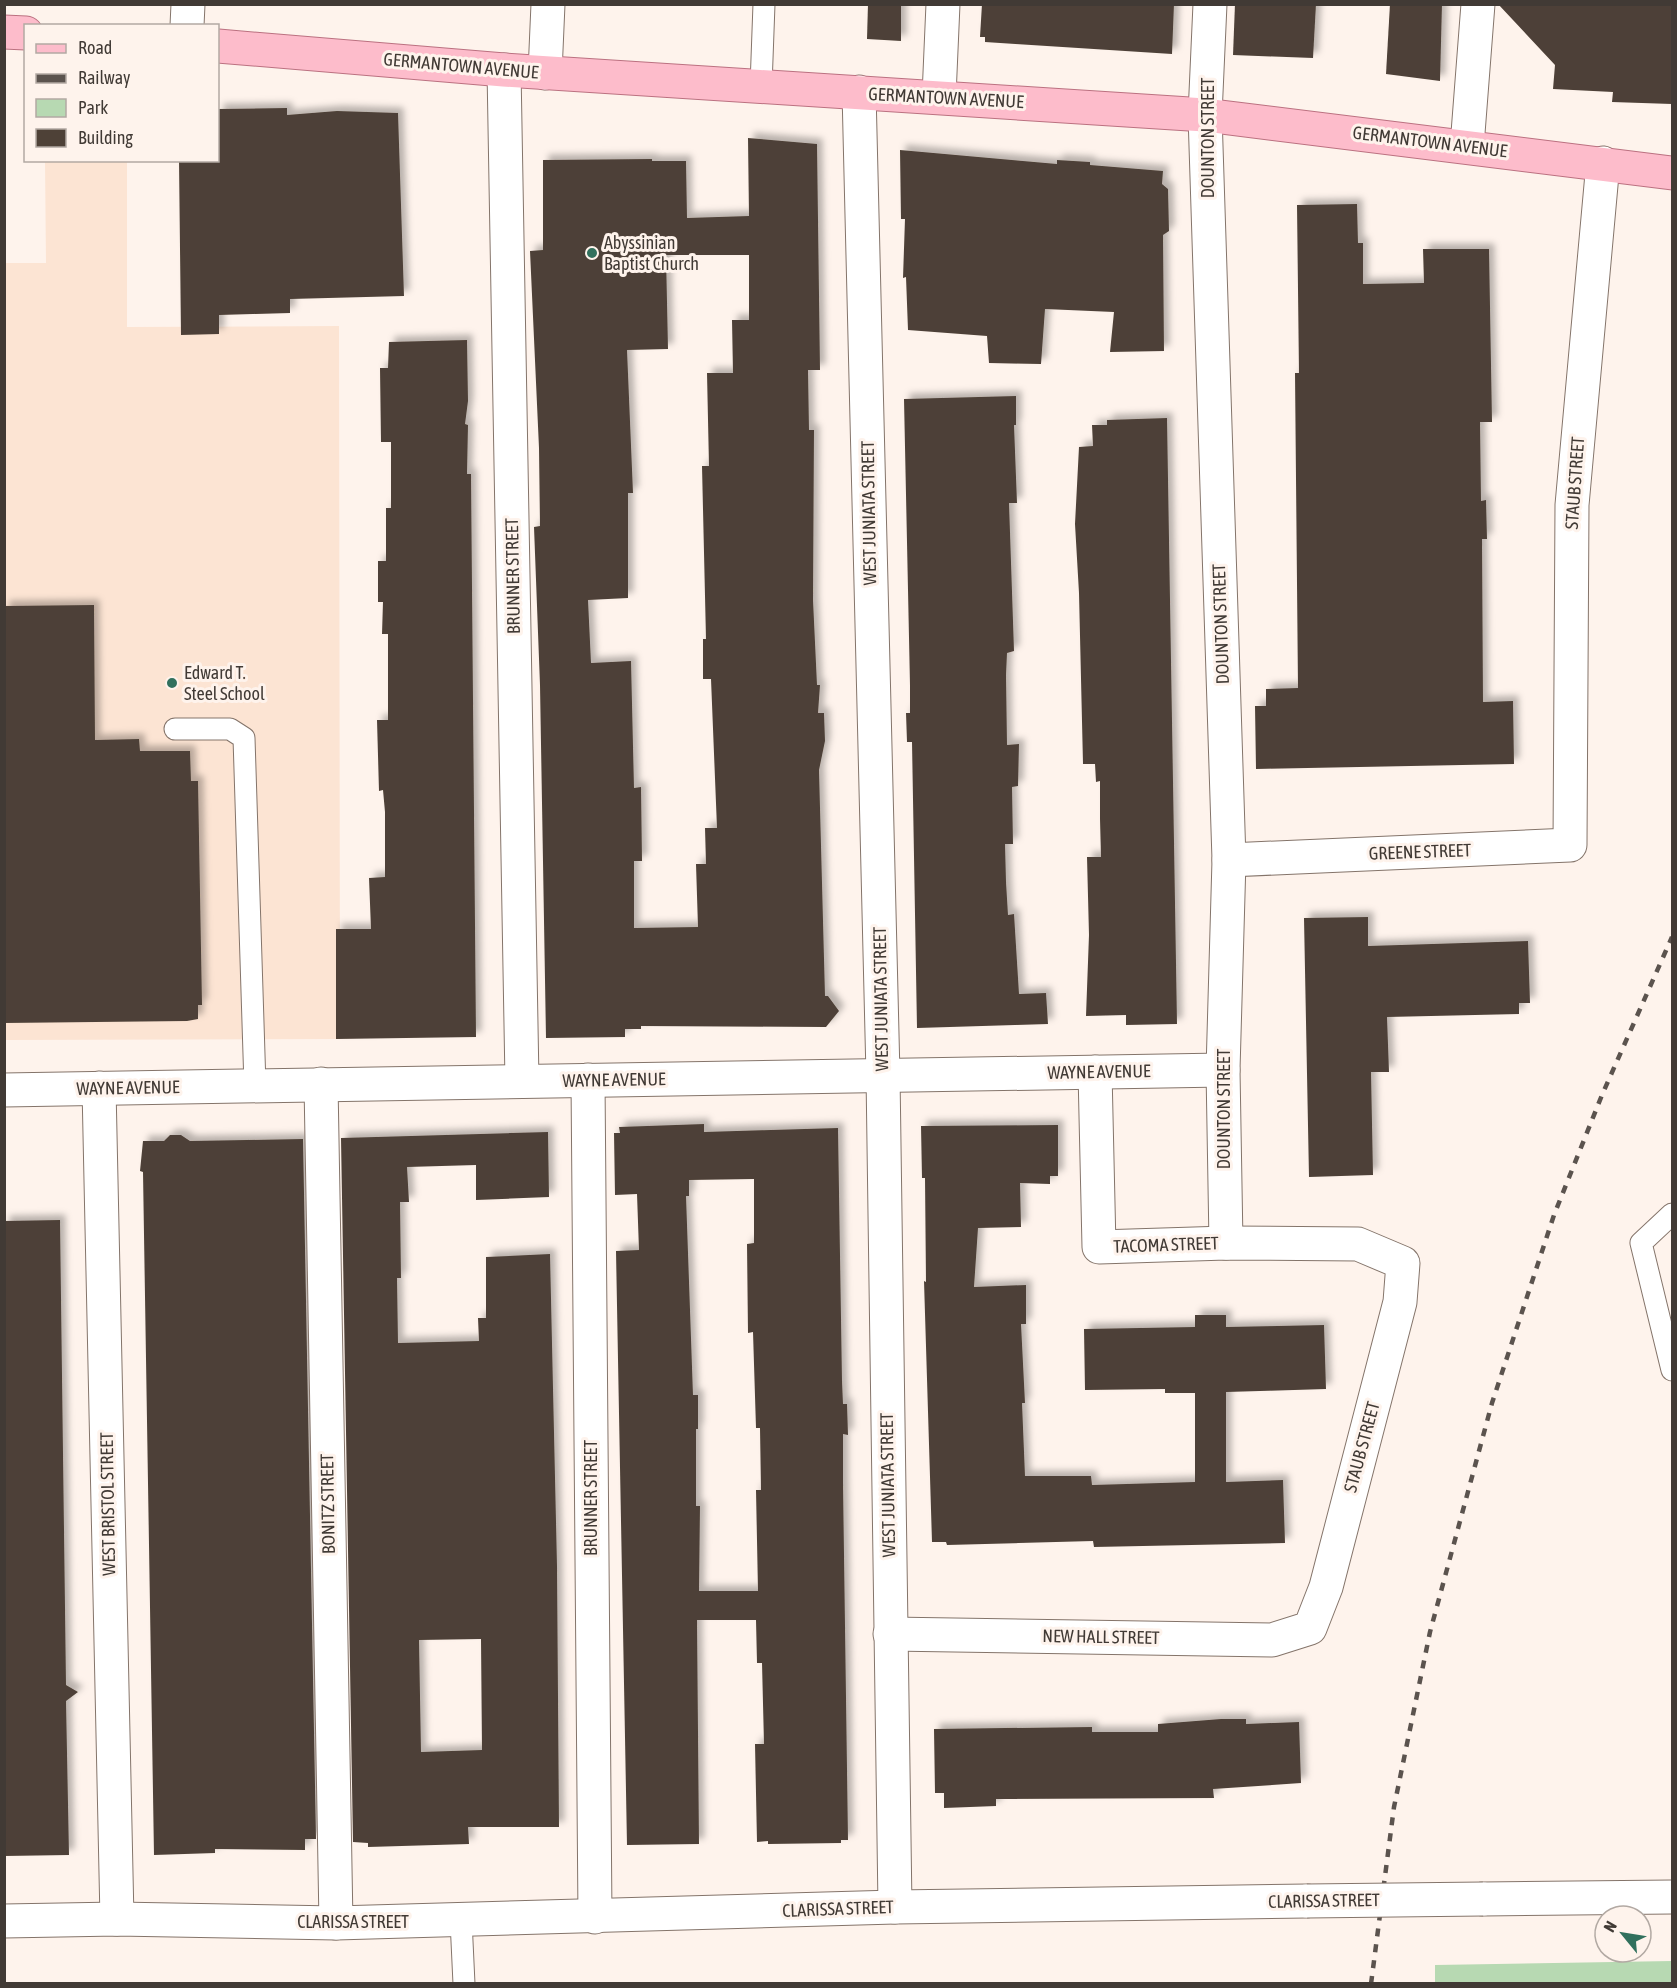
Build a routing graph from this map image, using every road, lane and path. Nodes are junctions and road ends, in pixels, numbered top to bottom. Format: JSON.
{"nodes":[{"id":1,"x":188,"y":4,"type":"edge"},
{"id":2,"x":548,"y":4,"type":"edge"},
{"id":3,"x":764,"y":4,"type":"edge"},
{"id":4,"x":943,"y":4,"type":"edge"},
{"id":5,"x":1210,"y":4,"type":"edge"},
{"id":6,"x":1478,"y":4,"type":"edge"},
{"id":7,"x":187,"y":24,"type":"edge"},
{"id":8,"x":4,"y":32,"type":"edge"},
{"id":9,"x":24,"y":33,"type":"edge"},
{"id":10,"x":219,"y":46,"type":"edge"},
{"id":11,"x":504,"y":70,"type":"junction"},
{"id":12,"x":545,"y":73,"type":"junction"},
{"id":13,"x":761,"y":86,"type":"junction"},
{"id":14,"x":858,"y":92,"type":"junction"},
{"id":15,"x":939,"y":96,"type":"junction"},
{"id":16,"x":1205,"y":115,"type":"junction"},
{"id":17,"x":1467,"y":146,"type":"junction"},
{"id":18,"x":1603,"y":163,"type":"junction"},
{"id":19,"x":1672,"y":173,"type":"edge"},
{"id":20,"x":175,"y":729,"type":"dead end"},
{"id":21,"x":1570,"y":804,"type":"joint"},
{"id":22,"x":1229,"y":860,"type":"junction"},
{"id":23,"x":1222,"y":1070,"type":"junction"},
{"id":24,"x":1095,"y":1072,"type":"junction"},
{"id":25,"x":883,"y":1075,"type":"junction"},
{"id":26,"x":588,"y":1080,"type":"junction"},
{"id":27,"x":522,"y":1082,"type":"junction"},
{"id":28,"x":321,"y":1084,"type":"junction"},
{"id":29,"x":255,"y":1086,"type":"junction"},
{"id":30,"x":99,"y":1089,"type":"junction"},
{"id":31,"x":4,"y":1090,"type":"edge"},
{"id":32,"x":1672,"y":1214,"type":"edge"},
{"id":33,"x":1226,"y":1243,"type":"junction"},
{"id":34,"x":1403,"y":1263,"type":"joint"},
{"id":35,"x":1672,"y":1370,"type":"edge"},
{"id":36,"x":1310,"y":1628,"type":"joint"},
{"id":37,"x":890,"y":1634,"type":"junction"},
{"id":38,"x":1672,"y":1897,"type":"edge"},
{"id":39,"x":895,"y":1907,"type":"junction"},
{"id":40,"x":595,"y":1917,"type":"junction"},
{"id":41,"x":117,"y":1918,"type":"junction"},
{"id":42,"x":461,"y":1920,"type":"junction"},
{"id":43,"x":4,"y":1921,"type":"edge"},
{"id":44,"x":336,"y":1923,"type":"junction"},
{"id":45,"x":465,"y":1983,"type":"edge"}],
"edges":[{"from":1,"to":7,"type":"street"},
{"from":2,"to":12,"type":"street"},
{"from":3,"to":13,"type":"lane"},
{"from":4,"to":15,"type":"street"},
{"from":5,"to":16,"type":"street","name":"DOUNTON STREET"},
{"from":6,"to":17,"type":"street"},
{"from":8,"to":9,"type":"main road"},
{"from":10,"to":11,"type":"main road","name":"GERMANTOWN AVENUE"},
{"from":11,"to":12,"type":"main road","name":"GERMANTOWN AVENUE"},
{"from":11,"to":27,"type":"street","name":"BRUNNER STREET"},
{"from":12,"to":13,"type":"main road","name":"GERMANTOWN AVENUE"},
{"from":13,"to":14,"type":"main road","name":"GERMANTOWN AVENUE"},
{"from":14,"to":15,"type":"main road","name":"GERMANTOWN AVENUE"},
{"from":14,"to":25,"type":"street","name":"WEST JUNIATA STREET"},
{"from":15,"to":16,"type":"main road","name":"GERMANTOWN AVENUE"},
{"from":16,"to":17,"type":"main road","name":"GERMANTOWN AVENUE"},
{"from":16,"to":22,"type":"street","name":"DOUNTON STREET"},
{"from":17,"to":18,"type":"main road","name":"GERMANTOWN AVENUE"},
{"from":18,"to":19,"type":"main road","name":"GERMANTOWN AVENUE"},
{"from":18,"to":21,"type":"street","name":"STAUB STREET"},
{"from":20,"to":29,"type":"lane"},
{"from":21,"to":22,"type":"street","name":"GREENE STREET"},
{"from":22,"to":23,"type":"street","name":"DOUNTON STREET"},
{"from":23,"to":24,"type":"street","name":"WAYNE AVENUE"},
{"from":23,"to":33,"type":"street","name":"DOUNTON STREET"},
{"from":24,"to":25,"type":"street","name":"WAYNE AVENUE"},
{"from":24,"to":33,"type":"street","name":"TACOMA STREET"},
{"from":25,"to":26,"type":"street","name":"WAYNE AVENUE"},
{"from":25,"to":37,"type":"street","name":"WEST JUNIATA STREET"},
{"from":26,"to":27,"type":"street","name":"WAYNE AVENUE"},
{"from":26,"to":40,"type":"street","name":"BRUNNER STREET"},
{"from":27,"to":28,"type":"street","name":"WAYNE AVENUE"},
{"from":28,"to":29,"type":"street","name":"WAYNE AVENUE"},
{"from":28,"to":44,"type":"street","name":"BONITZ STREET"},
{"from":29,"to":30,"type":"street","name":"WAYNE AVENUE"},
{"from":30,"to":31,"type":"street","name":"WAYNE AVENUE"},
{"from":30,"to":41,"type":"street","name":"WEST BRISTOL STREET"},
{"from":32,"to":35,"type":"lane"},
{"from":33,"to":34,"type":"street","name":"TACOMA STREET"},
{"from":34,"to":36,"type":"street","name":"STAUB STREET"},
{"from":36,"to":37,"type":"street","name":"NEW HALL STREET"},
{"from":37,"to":39,"type":"street","name":"WEST JUNIATA STREET"},
{"from":38,"to":39,"type":"street","name":"CLARISSA STREET","bridge":true},
{"from":39,"to":40,"type":"street","name":"CLARISSA STREET"},
{"from":40,"to":42,"type":"street","name":"CLARISSA STREET"},
{"from":41,"to":43,"type":"street","name":"CLARISSA STREET"},
{"from":41,"to":44,"type":"street","name":"CLARISSA STREET"},
{"from":42,"to":44,"type":"street","name":"CLARISSA STREET"},
{"from":42,"to":45,"type":"lane"}]}
